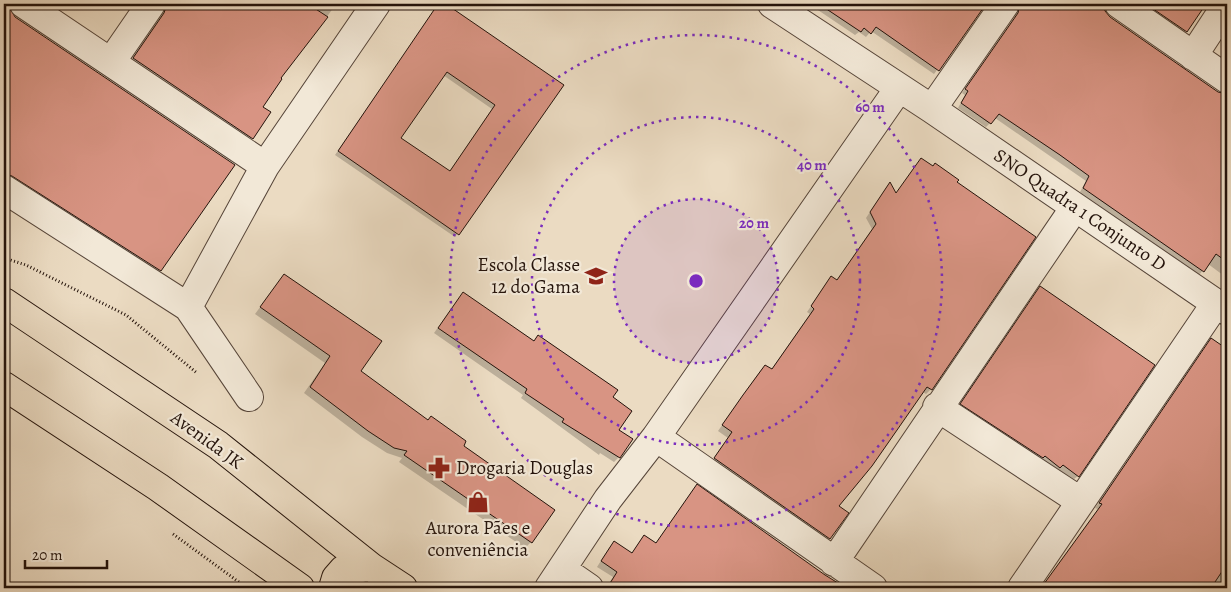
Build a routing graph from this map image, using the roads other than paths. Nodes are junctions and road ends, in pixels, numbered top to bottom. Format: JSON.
{"nodes":[{"id":1,"x":24,"y":4,"type":"edge"},
{"id":2,"x":151,"y":4,"type":"edge"},
{"id":3,"x":376,"y":4,"type":"edge"},
{"id":4,"x":1005,"y":4,"type":"edge"},
{"id":5,"x":1119,"y":4,"type":"edge"},
{"id":6,"x":1227,"y":4,"type":"edge"},
{"id":7,"x":781,"y":6,"type":"edge"},
{"id":8,"x":1193,"y":56,"type":"junction"},
{"id":9,"x":110,"y":62,"type":"junction"},
{"id":10,"x":1227,"y":79,"type":"edge"},
{"id":11,"x":899,"y":88,"type":"junction"},
{"id":12,"x":932,"y":109,"type":"junction"},
{"id":13,"x":265,"y":166,"type":"junction"},
{"id":14,"x":4,"y":189,"type":"edge"},
{"id":15,"x":1075,"y":207,"type":"junction"},
{"id":16,"x":4,"y":302,"type":"edge"},
{"id":17,"x":188,"y":307,"type":"junction"},
{"id":18,"x":1221,"y":307,"type":"edge"},
{"id":19,"x":4,"y":386,"type":"edge"},
{"id":20,"x":249,"y":397,"type":"dead end"},
{"id":21,"x":937,"y":407,"type":"junction"},
{"id":22,"x":656,"y":437,"type":"junction"},
{"id":23,"x":1080,"y":501,"type":"junction"},
{"id":24,"x":834,"y":562,"type":"junction"},
{"id":25,"x":371,"y":567,"type":"junction"},
{"id":26,"x":556,"y":579,"type":"edge"},
{"id":27,"x":300,"y":588,"type":"edge"},
{"id":28,"x":333,"y":588,"type":"edge"},
{"id":29,"x":403,"y":588,"type":"edge"},
{"id":30,"x":589,"y":588,"type":"edge"},
{"id":31,"x":873,"y":588,"type":"edge"},
{"id":32,"x":1022,"y":588,"type":"edge"}],
"edges":[{"from":1,"to":9,"type":"street"},
{"from":2,"to":9,"type":"street"},
{"from":3,"to":13,"type":"street"},
{"from":4,"to":12,"type":"street"},
{"from":5,"to":8,"type":"street"},
{"from":6,"to":8,"type":"street"},
{"from":7,"to":11,"type":"street","name":"SNO Quadra 1 Conjunto D"},
{"from":8,"to":10,"type":"street"},
{"from":9,"to":13,"type":"street"},
{"from":11,"to":12,"type":"street","name":"SNO Quadra 1 Conjunto D"},
{"from":11,"to":22,"type":"street"},
{"from":12,"to":15,"type":"street","name":"SNO Quadra 1 Conjunto D"},
{"from":13,"to":17,"type":"street"},
{"from":14,"to":17,"type":"street"},
{"from":15,"to":18,"type":"street","name":"SNO Quadra 1 Conjunto D"},
{"from":15,"to":21,"type":"street"},
{"from":16,"to":25,"type":"main road","name":"Avenida JK"},
{"from":17,"to":20,"type":"street"},
{"from":18,"to":23,"type":"street"},
{"from":19,"to":27,"type":"main road"},
{"from":21,"to":23,"type":"street"},
{"from":21,"to":24,"type":"street"},
{"from":22,"to":24,"type":"street"},
{"from":22,"to":26,"type":"street"},
{"from":23,"to":32,"type":"street"},
{"from":24,"to":31,"type":"street"},
{"from":25,"to":28,"type":"main road"},
{"from":25,"to":29,"type":"main road","name":"Avenida JK"},
{"from":26,"to":30,"type":"street"}]}
